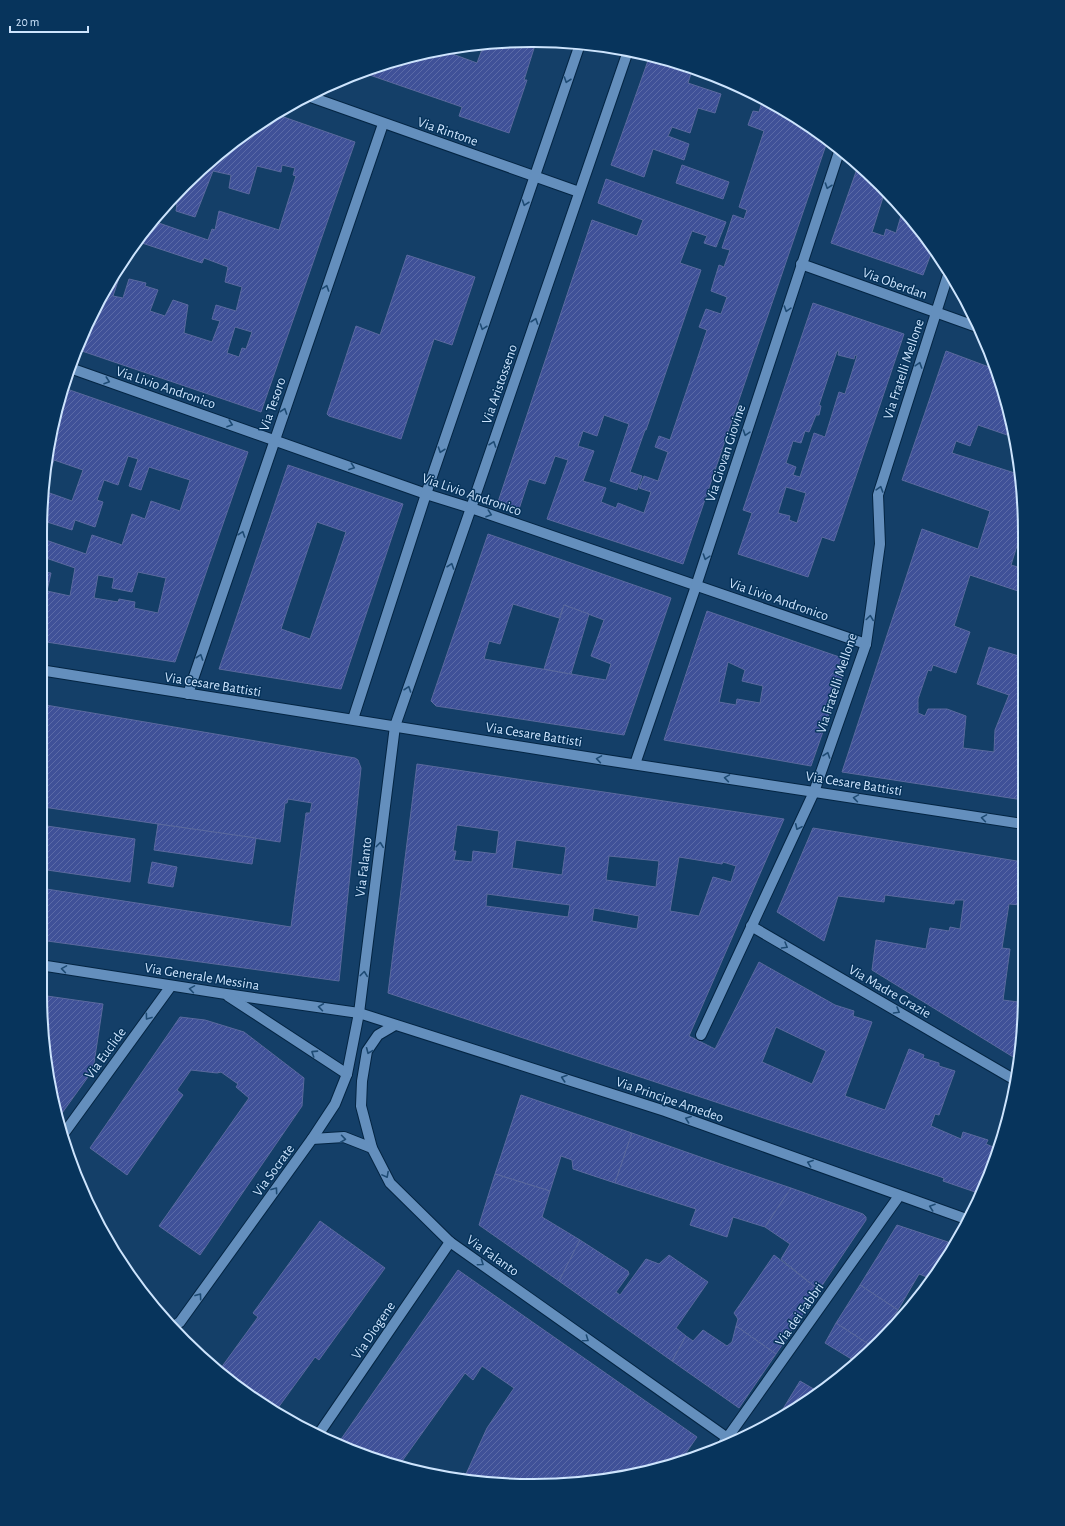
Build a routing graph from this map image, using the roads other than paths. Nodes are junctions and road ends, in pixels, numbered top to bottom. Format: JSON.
{"nodes":[{"id":1,"x":578,"y":49,"type":"edge"},
{"id":2,"x":627,"y":56,"type":"edge"},
{"id":3,"x":315,"y":99,"type":"edge"},
{"id":4,"x":383,"y":124,"type":"junction"},
{"id":5,"x":838,"y":155,"type":"edge"},
{"id":6,"x":534,"y":176,"type":"junction"},
{"id":7,"x":579,"y":192,"type":"junction"},
{"id":8,"x":801,"y":264,"type":"junction"},
{"id":9,"x":946,"y":280,"type":"edge"},
{"id":10,"x":936,"y":312,"type":"junction"},
{"id":11,"x":971,"y":325,"type":"edge"},
{"id":12,"x":75,"y":370,"type":"edge"},
{"id":13,"x":275,"y":440,"type":"junction"},
{"id":14,"x":426,"y":494,"type":"junction"},
{"id":15,"x":472,"y":508,"type":"junction"},
{"id":16,"x":696,"y":586,"type":"junction"},
{"id":17,"x":866,"y":644,"type":"junction"},
{"id":18,"x":47,"y":671,"type":"edge"},
{"id":19,"x":188,"y":694,"type":"junction"},
{"id":20,"x":353,"y":719,"type":"junction"},
{"id":21,"x":395,"y":726,"type":"junction"},
{"id":22,"x":635,"y":764,"type":"junction"},
{"id":23,"x":814,"y":792,"type":"junction"},
{"id":24,"x":1018,"y":823,"type":"edge"},
{"id":25,"x":751,"y":926,"type":"junction"},
{"id":26,"x":47,"y":966,"type":"edge"},
{"id":27,"x":171,"y":986,"type":"junction"},
{"id":28,"x":226,"y":994,"type":"junction"},
{"id":29,"x":359,"y":1013,"type":"junction"},
{"id":30,"x":395,"y":1024,"type":"junction"},
{"id":31,"x":701,"y":1035,"type":"dead end"},
{"id":32,"x":347,"y":1074,"type":"junction"},
{"id":33,"x":1011,"y":1077,"type":"edge"},
{"id":34,"x":67,"y":1129,"type":"edge"},
{"id":35,"x":312,"y":1139,"type":"junction"},
{"id":36,"x":372,"y":1148,"type":"junction"},
{"id":37,"x":900,"y":1196,"type":"junction"},
{"id":38,"x":963,"y":1218,"type":"edge"},
{"id":39,"x":450,"y":1242,"type":"junction"},
{"id":40,"x":177,"y":1324,"type":"edge"},
{"id":41,"x":321,"y":1430,"type":"edge"},
{"id":42,"x":734,"y":1435,"type":"edge"},
{"id":43,"x":726,"y":1438,"type":"edge"}],
"edges":[{"from":1,"to":6,"type":"street","one_way":true},
{"from":2,"to":7,"type":"street","name":"Via Aristosseno"},
{"from":3,"to":4,"type":"street","name":"Via Rintone"},
{"from":4,"to":6,"type":"street","name":"Via Rintone"},
{"from":13,"to":4,"type":"street","name":"Via Tesoro","one_way":true},
{"from":5,"to":8,"type":"street","name":"Via Giovan Giovine","one_way":true},
{"from":6,"to":7,"type":"street","name":"Via Rintone"},
{"from":6,"to":14,"type":"street","one_way":true},
{"from":15,"to":7,"type":"street","name":"Via Aristosseno","one_way":true},
{"from":8,"to":10,"type":"street","name":"Via Oberdan"},
{"from":8,"to":16,"type":"street","name":"Via Giovan Giovine","one_way":true},
{"from":9,"to":10,"type":"street","name":"Via Fratelli Mellone"},
{"from":10,"to":11,"type":"street","name":"Via Oberdan"},
{"from":17,"to":10,"type":"street","name":"Via Fratelli Mellone","one_way":true},
{"from":12,"to":13,"type":"street","name":"Via Livio Andronico","one_way":true},
{"from":13,"to":14,"type":"street","name":"Via Livio Andronico","one_way":true},
{"from":19,"to":13,"type":"street","name":"Via Tesoro","one_way":true},
{"from":14,"to":15,"type":"street","name":"Via Livio Andronico"},
{"from":14,"to":20,"type":"street"},
{"from":15,"to":16,"type":"street","name":"Via Livio Andronico","one_way":true},
{"from":21,"to":15,"type":"street","name":"Via Aristosseno","one_way":true},
{"from":16,"to":17,"type":"street","name":"Via Livio Andronico"},
{"from":16,"to":22,"type":"street","name":"Via Giovan Giovine"},
{"from":23,"to":17,"type":"street","name":"Via Fratelli Mellone","one_way":true},
{"from":18,"to":19,"type":"street","name":"Via Cesare Battisti"},
{"from":19,"to":20,"type":"street","name":"Via Cesare Battisti"},
{"from":20,"to":21,"type":"street","name":"Via Cesare Battisti"},
{"from":22,"to":21,"type":"street","name":"Via Cesare Battisti","one_way":true},
{"from":29,"to":21,"type":"street","name":"Via Falanto","one_way":true},
{"from":23,"to":22,"type":"street","name":"Via Cesare Battisti","one_way":true},
{"from":24,"to":23,"type":"street","name":"Via Cesare Battisti","one_way":true},
{"from":23,"to":25,"type":"street","name":"Via Fratelli Mellone","one_way":true},
{"from":25,"to":31,"type":"street","name":"Via Fratelli Mellone"},
{"from":25,"to":33,"type":"street","name":"Via Madre Grazie","one_way":true},
{"from":27,"to":26,"type":"street","name":"Via Generale Messina","one_way":true},
{"from":28,"to":27,"type":"street","name":"Via Generale Messina","one_way":true},
{"from":27,"to":34,"type":"street","name":"Via Euclide","one_way":true},
{"from":29,"to":28,"type":"street","name":"Via Generale Messina","one_way":true},
{"from":32,"to":28,"type":"street","one_way":true},
{"from":29,"to":30,"type":"street","name":"Via Principe Amedeo"},
{"from":29,"to":32,"type":"street","name":"Via Socrate"},
{"from":30,"to":36,"type":"street","name":"Via Falanto","one_way":true},
{"from":37,"to":30,"type":"street","name":"Via Principe Amedeo","one_way":true},
{"from":32,"to":35,"type":"street","name":"Via Socrate"},
{"from":35,"to":36,"type":"street","one_way":true},
{"from":40,"to":35,"type":"street","name":"Via Socrate","one_way":true},
{"from":36,"to":39,"type":"street","name":"Via Falanto","one_way":true},
{"from":38,"to":37,"type":"street","name":"Via Principe Amedeo","one_way":true},
{"from":37,"to":42,"type":"street","name":"Via dei Fabbri"},
{"from":39,"to":41,"type":"street","name":"Via Diogene"},
{"from":39,"to":43,"type":"street","name":"Via Falanto","one_way":true}]}
